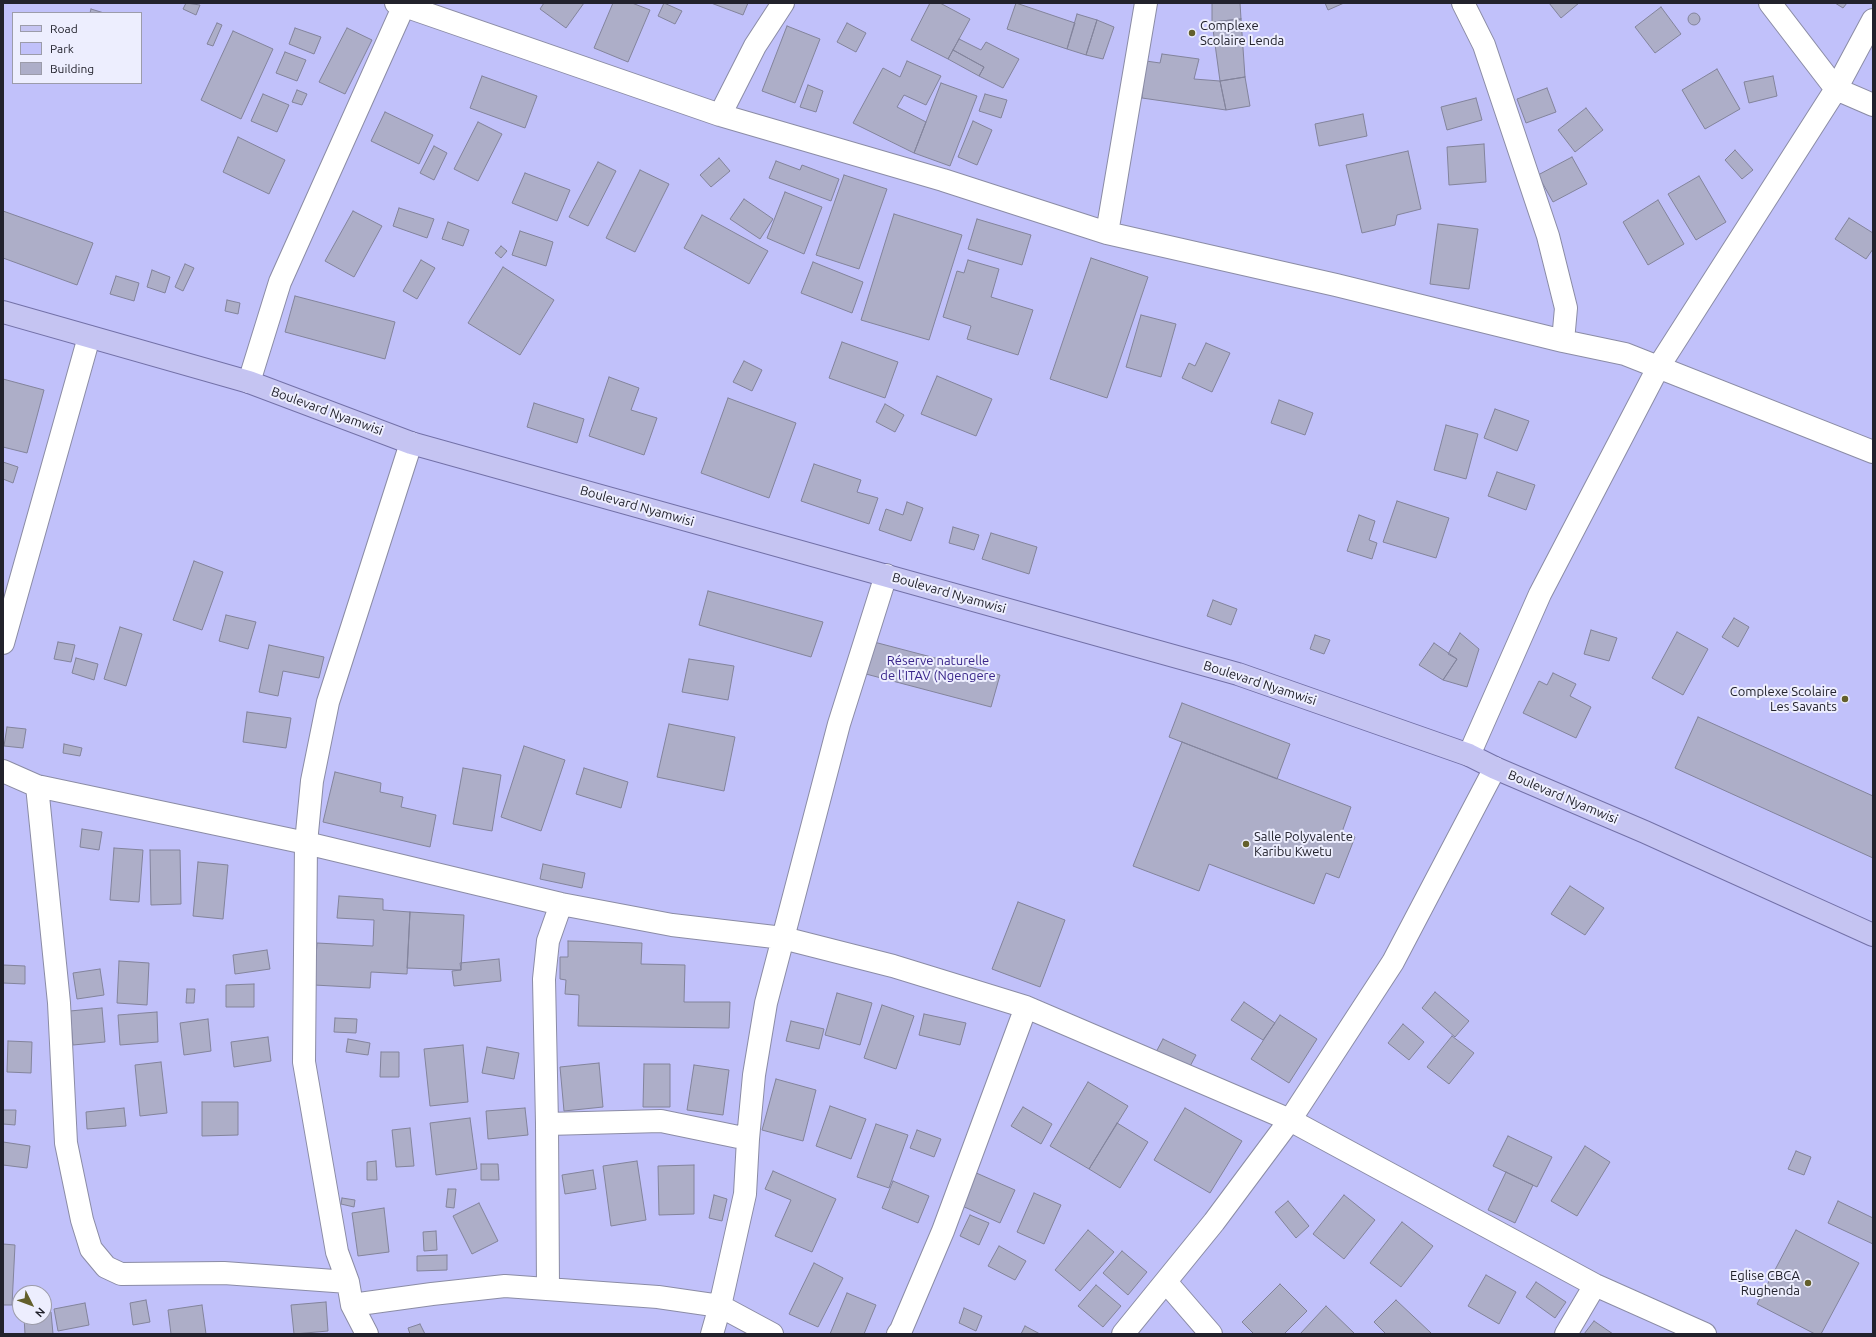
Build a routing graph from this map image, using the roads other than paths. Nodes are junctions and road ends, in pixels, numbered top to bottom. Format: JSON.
{"nodes":[{"id":1,"x":783,"y":3,"type":"edge"},
{"id":2,"x":1146,"y":3,"type":"edge"},
{"id":3,"x":1463,"y":3,"type":"edge"},
{"id":4,"x":1770,"y":3,"type":"edge"},
{"id":5,"x":402,"y":4,"type":"edge"},
{"id":6,"x":1873,"y":20,"type":"edge"},
{"id":7,"x":1836,"y":89,"type":"junction"},
{"id":8,"x":1873,"y":105,"type":"edge"},
{"id":9,"x":720,"y":115,"type":"junction"},
{"id":10,"x":1107,"y":233,"type":"junction"},
{"id":11,"x":3,"y":312,"type":"edge"},
{"id":12,"x":88,"y":336,"type":"junction"},
{"id":13,"x":1563,"y":341,"type":"junction"},
{"id":14,"x":1659,"y":366,"type":"junction"},
{"id":15,"x":249,"y":382,"type":"junction"},
{"id":16,"x":411,"y":443,"type":"junction"},
{"id":17,"x":1873,"y":452,"type":"edge"},
{"id":18,"x":886,"y":575,"type":"junction"},
{"id":19,"x":3,"y":643,"type":"edge"},
{"id":20,"x":1469,"y":755,"type":"junction"},
{"id":21,"x":1494,"y":768,"type":"junction"},
{"id":22,"x":3,"y":771,"type":"edge"},
{"id":23,"x":37,"y":786,"type":"junction"},
{"id":24,"x":306,"y":843,"type":"junction"},
{"id":25,"x":561,"y":904,"type":"junction"},
{"id":26,"x":1873,"y":935,"type":"edge"},
{"id":27,"x":783,"y":938,"type":"junction"},
{"id":28,"x":1026,"y":1008,"type":"junction"},
{"id":29,"x":1290,"y":1120,"type":"junction"},
{"id":30,"x":547,"y":1124,"type":"junction"},
{"id":31,"x":748,"y":1139,"type":"junction"},
{"id":32,"x":348,"y":1282,"type":"junction"},
{"id":33,"x":1166,"y":1282,"type":"junction"},
{"id":34,"x":1595,"y":1285,"type":"junction"},
{"id":35,"x":548,"y":1289,"type":"junction"},
{"id":36,"x":352,"y":1305,"type":"junction"},
{"id":37,"x":720,"y":1306,"type":"junction"},
{"id":38,"x":367,"y":1334,"type":"edge"},
{"id":39,"x":712,"y":1334,"type":"edge"},
{"id":40,"x":772,"y":1334,"type":"edge"},
{"id":41,"x":898,"y":1334,"type":"edge"},
{"id":42,"x":1123,"y":1334,"type":"edge"},
{"id":43,"x":1211,"y":1334,"type":"edge"},
{"id":44,"x":1566,"y":1334,"type":"edge"},
{"id":45,"x":1705,"y":1334,"type":"edge"}],
"edges":[{"from":1,"to":9,"type":"street"},
{"from":2,"to":10,"type":"street"},
{"from":3,"to":13,"type":"street"},
{"from":4,"to":7,"type":"street"},
{"from":5,"to":9,"type":"street"},
{"from":5,"to":15,"type":"street"},
{"from":6,"to":7,"type":"street"},
{"from":7,"to":8,"type":"street"},
{"from":7,"to":14,"type":"street"},
{"from":9,"to":10,"type":"street"},
{"from":10,"to":13,"type":"street"},
{"from":11,"to":12,"type":"main road","name":"Boulevard Nyamwisi"},
{"from":12,"to":15,"type":"main road","name":"Boulevard Nyamwisi"},
{"from":12,"to":19,"type":"street"},
{"from":13,"to":14,"type":"street"},
{"from":14,"to":17,"type":"street"},
{"from":14,"to":20,"type":"street"},
{"from":15,"to":16,"type":"main road","name":"Boulevard Nyamwisi"},
{"from":16,"to":18,"type":"main road","name":"Boulevard Nyamwisi"},
{"from":16,"to":24,"type":"street"},
{"from":18,"to":20,"type":"main road","name":"Boulevard Nyamwisi"},
{"from":18,"to":27,"type":"street"},
{"from":20,"to":21,"type":"main road","name":"Boulevard Nyamwisi"},
{"from":21,"to":26,"type":"main road","name":"Boulevard Nyamwisi"},
{"from":21,"to":29,"type":"street"},
{"from":22,"to":23,"type":"street"},
{"from":23,"to":24,"type":"street"},
{"from":23,"to":32,"type":"street"},
{"from":24,"to":25,"type":"street"},
{"from":24,"to":32,"type":"street"},
{"from":25,"to":27,"type":"street"},
{"from":25,"to":30,"type":"street"},
{"from":27,"to":28,"type":"street"},
{"from":27,"to":31,"type":"street"},
{"from":28,"to":29,"type":"street"},
{"from":28,"to":41,"type":"street"},
{"from":29,"to":33,"type":"street"},
{"from":29,"to":34,"type":"street"},
{"from":30,"to":31,"type":"street"},
{"from":30,"to":35,"type":"street"},
{"from":31,"to":37,"type":"street"},
{"from":32,"to":36,"type":"street"},
{"from":33,"to":42,"type":"street"},
{"from":33,"to":43,"type":"street"},
{"from":34,"to":44,"type":"street"},
{"from":34,"to":45,"type":"street"},
{"from":35,"to":36,"type":"street"},
{"from":35,"to":37,"type":"street"},
{"from":36,"to":38,"type":"street"},
{"from":37,"to":39,"type":"street"},
{"from":37,"to":40,"type":"street"}]}
